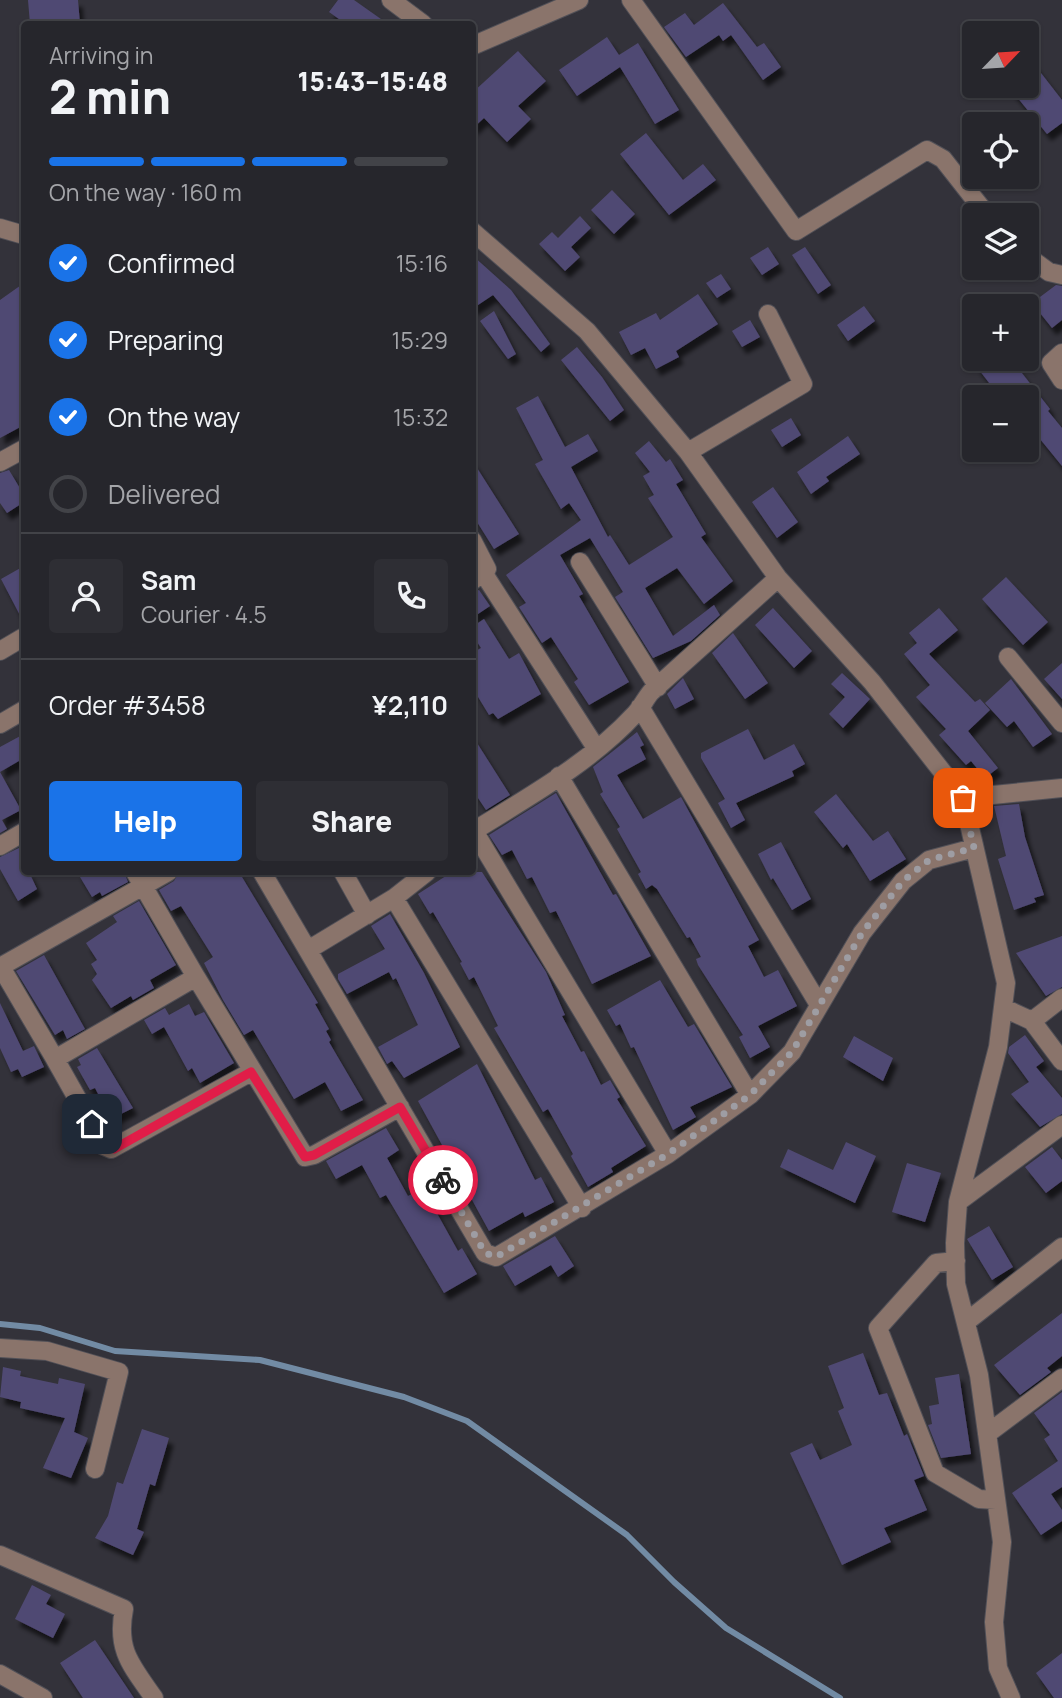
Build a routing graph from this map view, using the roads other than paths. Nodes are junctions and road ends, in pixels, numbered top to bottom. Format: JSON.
{"nodes":[{"id":1,"x":391,"y":0,"type":"edge"},
{"id":2,"x":579,"y":0,"type":"edge"},
{"id":3,"x":631,"y":0,"type":"edge"},
{"id":4,"x":419,"y":21,"type":"edge"},
{"id":5,"x":476,"y":44,"type":"edge"},
{"id":6,"x":978,"y":203,"type":"edge"},
{"id":7,"x":0,"y":228,"type":"edge"},
{"id":8,"x":21,"y":234,"type":"edge"},
{"id":9,"x":476,"y":234,"type":"edge"},
{"id":10,"x":1039,"y":265,"type":"edge"},
{"id":11,"x":1062,"y":275,"type":"edge"},
{"id":12,"x":768,"y":314,"type":"dead end"},
{"id":13,"x":1062,"y":353,"type":"edge"},
{"id":14,"x":1062,"y":380,"type":"edge"},
{"id":15,"x":688,"y":452,"type":"junction"},
{"id":16,"x":21,"y":455,"type":"edge"},
{"id":17,"x":0,"y":462,"type":"edge"},
{"id":18,"x":476,"y":546,"type":"edge"},
{"id":19,"x":580,"y":562,"type":"dead end"},
{"id":20,"x":478,"y":577,"type":"edge"},
{"id":21,"x":778,"y":578,"type":"junction"},
{"id":22,"x":21,"y":641,"type":"edge"},
{"id":23,"x":0,"y":651,"type":"edge"},
{"id":24,"x":1008,"y":657,"type":"dead end"},
{"id":25,"x":658,"y":687,"type":"junction"},
{"id":26,"x":640,"y":707,"type":"junction"},
{"id":27,"x":21,"y":712,"type":"edge"},
{"id":28,"x":1062,"y":723,"type":"edge"},
{"id":29,"x":0,"y":724,"type":"edge"},
{"id":30,"x":596,"y":748,"type":"junction"},
{"id":31,"x":559,"y":776,"type":"junction"},
{"id":32,"x":1062,"y":788,"type":"edge"},
{"id":33,"x":963,"y":798,"type":"junction"},
{"id":34,"x":476,"y":830,"type":"edge"},
{"id":35,"x":21,"y":834,"type":"edge"},
{"id":36,"x":476,"y":837,"type":"edge"},
{"id":37,"x":0,"y":846,"type":"edge"},
{"id":38,"x":974,"y":848,"type":"junction"},
{"id":39,"x":264,"y":875,"type":"edge"},
{"id":40,"x":345,"y":875,"type":"edge"},
{"id":41,"x":423,"y":875,"type":"edge"},
{"id":42,"x":139,"y":879,"type":"edge"},
{"id":43,"x":394,"y":898,"type":"junction"},
{"id":44,"x":367,"y":915,"type":"junction"},
{"id":45,"x":308,"y":950,"type":"junction"},
{"id":46,"x":0,"y":967,"type":"edge"},
{"id":47,"x":195,"y":977,"type":"junction"},
{"id":48,"x":1062,"y":998,"type":"edge"},
{"id":49,"x":818,"y":1003,"type":"junction"},
{"id":50,"x":1004,"y":1008,"type":"junction"},
{"id":51,"x":1032,"y":1021,"type":"junction"},
{"id":52,"x":55,"y":1059,"type":"junction"},
{"id":53,"x":1062,"y":1061,"type":"edge"},
{"id":54,"x":251,"y":1072,"type":"junction"},
{"id":55,"x":750,"y":1095,"type":"junction"},
{"id":56,"x":400,"y":1107,"type":"junction"},
{"id":57,"x":1062,"y":1125,"type":"edge"},
{"id":58,"x":668,"y":1154,"type":"junction"},
{"id":59,"x":958,"y":1202,"type":"junction"},
{"id":60,"x":582,"y":1208,"type":"junction"},
{"id":61,"x":1062,"y":1247,"type":"edge"},
{"id":62,"x":956,"y":1261,"type":"junction"},
{"id":63,"x":966,"y":1321,"type":"junction"},
{"id":64,"x":0,"y":1348,"type":"edge"},
{"id":65,"x":1062,"y":1378,"type":"edge"},
{"id":66,"x":987,"y":1434,"type":"junction"},
{"id":67,"x":95,"y":1469,"type":"dead end"},
{"id":68,"x":996,"y":1500,"type":"junction"},
{"id":69,"x":0,"y":1555,"type":"edge"},
{"id":70,"x":0,"y":1674,"type":"edge"},
{"id":71,"x":34,"y":1696,"type":"edge"},
{"id":72,"x":154,"y":1698,"type":"edge"},
{"id":73,"x":1011,"y":1698,"type":"edge"}],
"edges":[{"from":1,"to":4,"type":"street"},
{"from":2,"to":5,"type":"street"},
{"from":3,"to":6,"type":"street"},
{"from":7,"to":8,"type":"street"},
{"from":9,"to":15,"type":"street"},
{"from":10,"to":11,"type":"street"},
{"from":12,"to":15,"type":"street"},
{"from":13,"to":14,"type":"street"},
{"from":15,"to":21,"type":"street"},
{"from":16,"to":17,"type":"street"},
{"from":18,"to":20,"type":"street"},
{"from":19,"to":25,"type":"street"},
{"from":20,"to":30,"type":"street"},
{"from":21,"to":25,"type":"street"},
{"from":21,"to":33,"type":"street"},
{"from":22,"to":23,"type":"street"},
{"from":24,"to":28,"type":"street"},
{"from":25,"to":26,"type":"street"},
{"from":26,"to":30,"type":"street"},
{"from":26,"to":49,"type":"street"},
{"from":27,"to":29,"type":"street"},
{"from":30,"to":31,"type":"street"},
{"from":31,"to":34,"type":"street"},
{"from":31,"to":55,"type":"street"},
{"from":32,"to":33,"type":"street"},
{"from":33,"to":38,"type":"street"},
{"from":35,"to":37,"type":"street"},
{"from":36,"to":58,"type":"street"},
{"from":38,"to":49,"type":"street"},
{"from":38,"to":50,"type":"street"},
{"from":39,"to":45,"type":"street"},
{"from":40,"to":44,"type":"street"},
{"from":41,"to":43,"type":"street"},
{"from":42,"to":46,"type":"street"},
{"from":42,"to":47,"type":"street"},
{"from":43,"to":44,"type":"street"},
{"from":43,"to":60,"type":"street"},
{"from":44,"to":45,"type":"street"},
{"from":45,"to":56,"type":"street"},
{"from":46,"to":52,"type":"street"},
{"from":47,"to":52,"type":"street"},
{"from":47,"to":54,"type":"street"},
{"from":48,"to":51,"type":"street"},
{"from":49,"to":55,"type":"street"},
{"from":50,"to":51,"type":"street"},
{"from":50,"to":59,"type":"street"},
{"from":51,"to":53,"type":"street"},
{"from":52,"to":54,"type":"street"},
{"from":54,"to":56,"type":"street"},
{"from":55,"to":58,"type":"street"},
{"from":56,"to":60,"type":"street"},
{"from":57,"to":59,"type":"street"},
{"from":58,"to":60,"type":"street"},
{"from":59,"to":62,"type":"street"},
{"from":61,"to":63,"type":"street"},
{"from":62,"to":63,"type":"street"},
{"from":62,"to":68,"type":"street"},
{"from":63,"to":66,"type":"street"},
{"from":64,"to":67,"type":"street"},
{"from":65,"to":66,"type":"street"},
{"from":66,"to":68,"type":"street"},
{"from":68,"to":73,"type":"street"},
{"from":69,"to":72,"type":"street"},
{"from":70,"to":71,"type":"street"}]}
